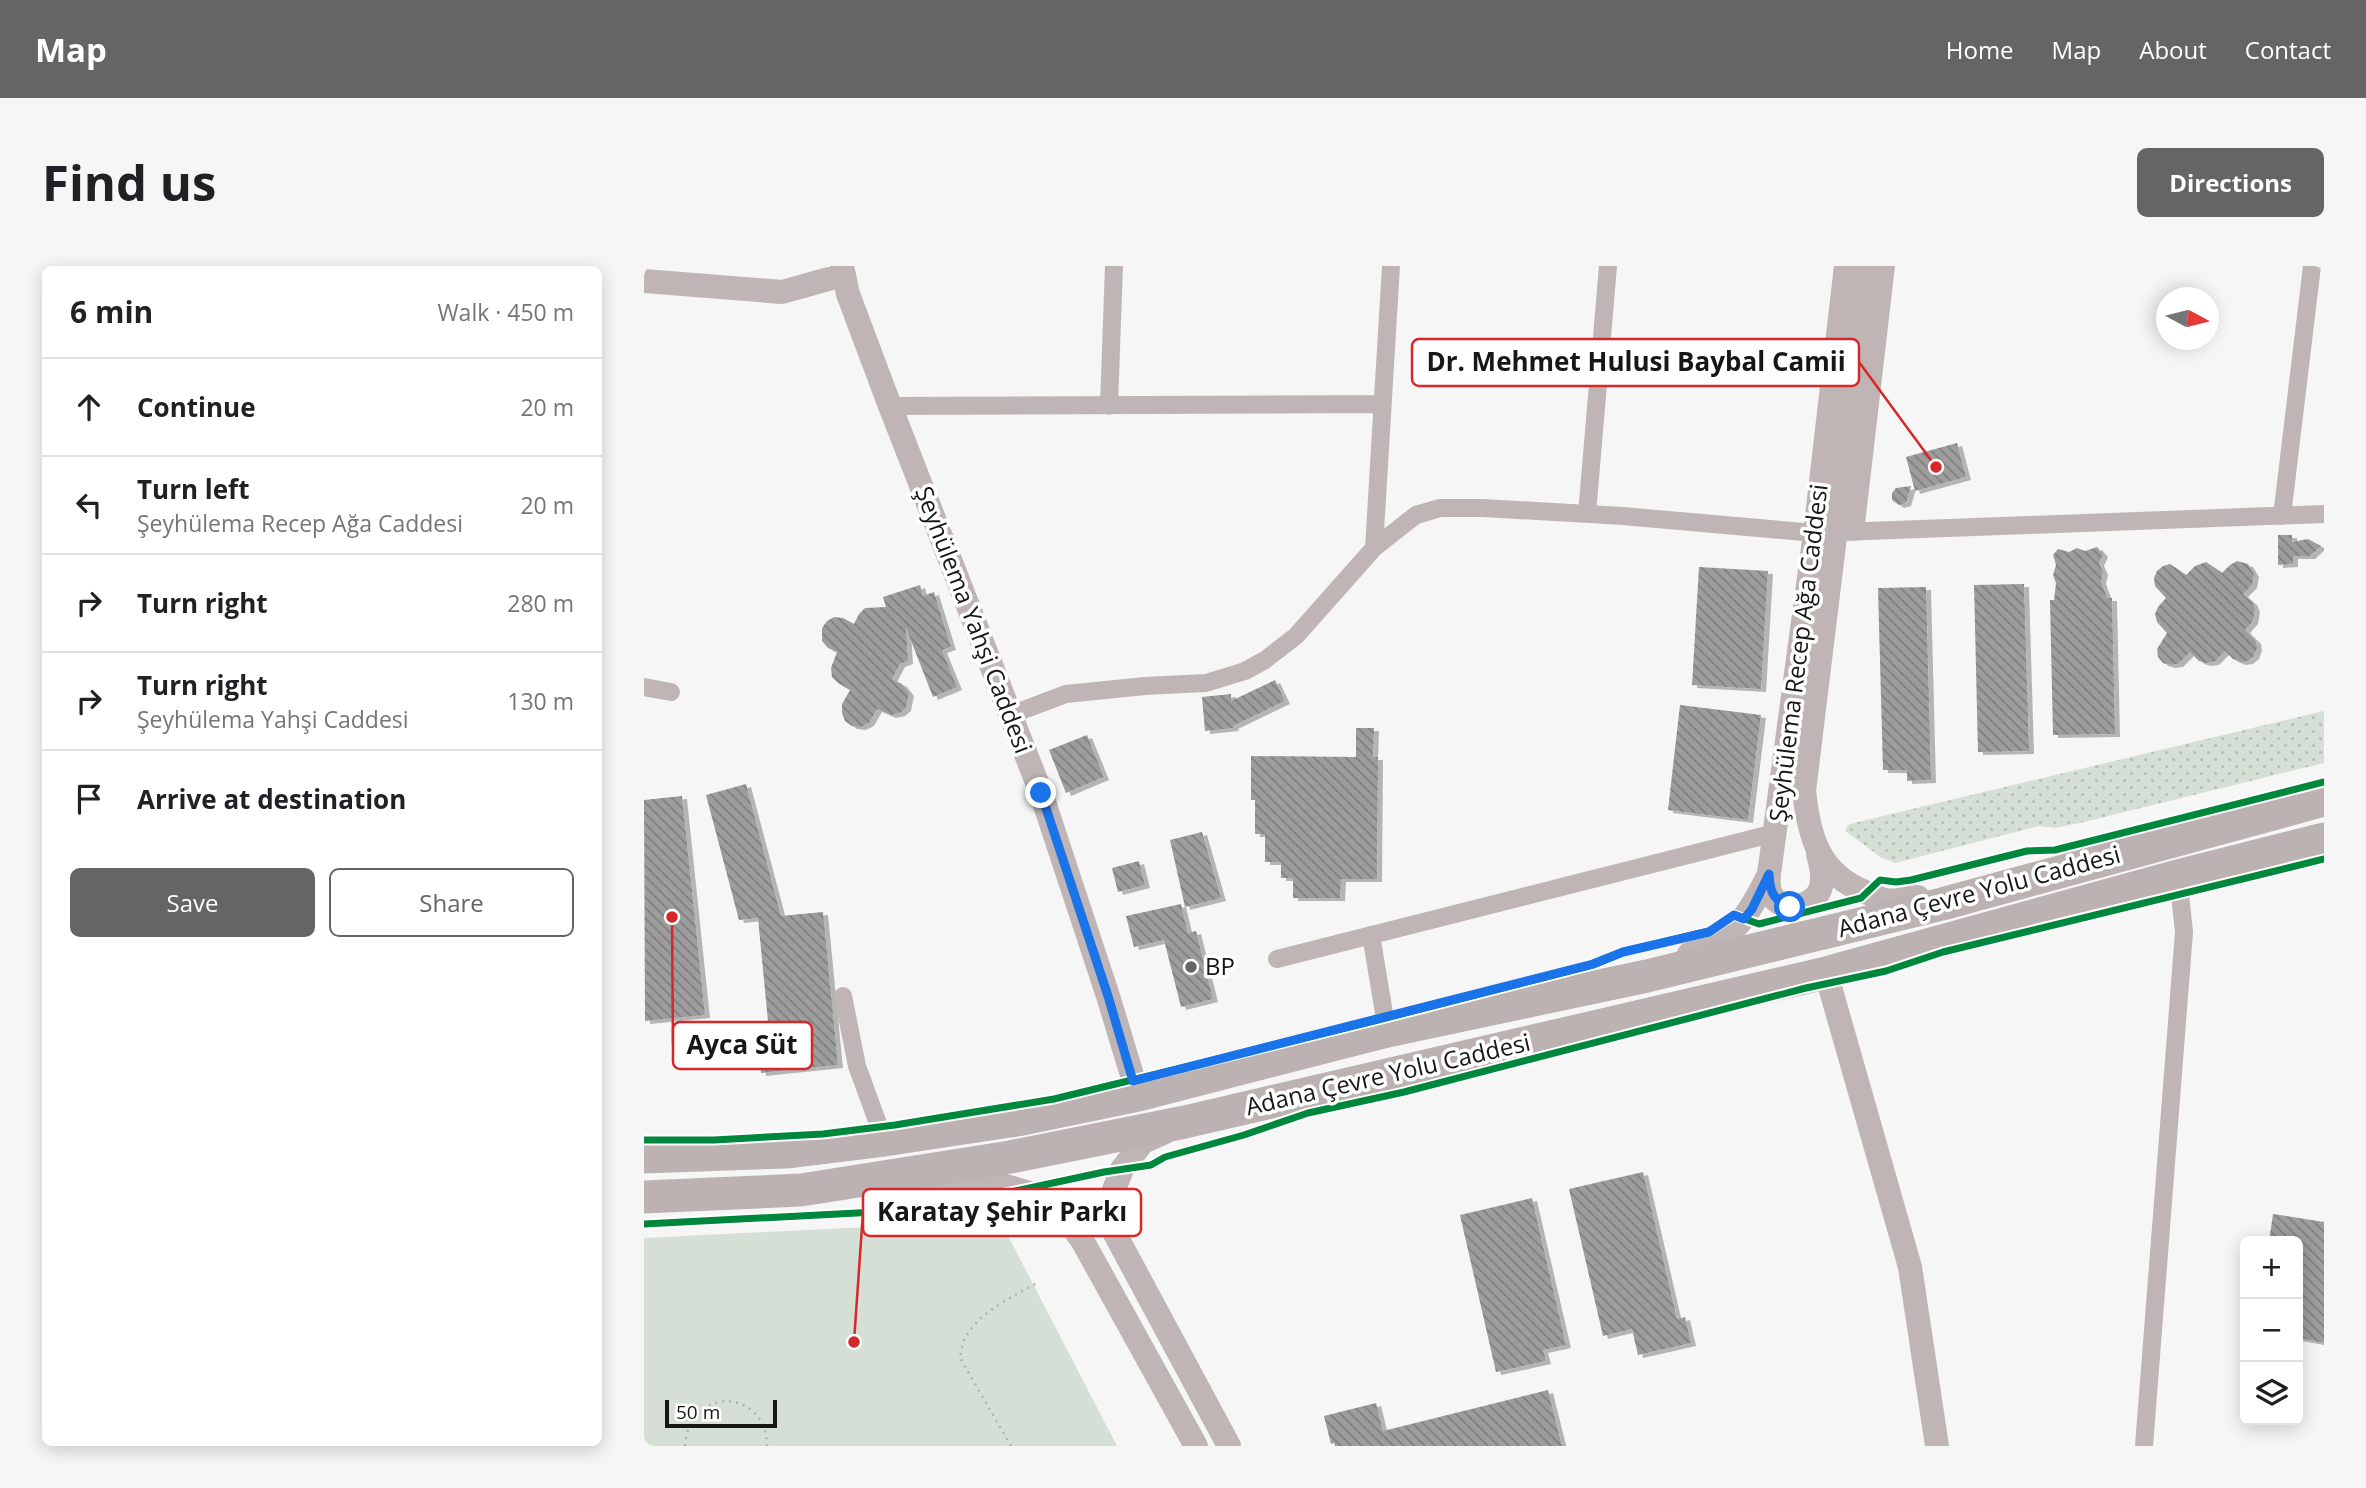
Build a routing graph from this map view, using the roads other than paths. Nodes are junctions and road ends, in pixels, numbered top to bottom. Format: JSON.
{"nodes":[{"id":1,"x":1114,"y":266,"type":"edge"},
{"id":2,"x":1391,"y":266,"type":"edge"},
{"id":3,"x":1608,"y":266,"type":"edge"},
{"id":4,"x":1846,"y":266,"type":"edge"},
{"id":5,"x":1868,"y":266,"type":"edge"},
{"id":6,"x":1886,"y":266,"type":"edge"},
{"id":7,"x":2312,"y":266,"type":"edge"},
{"id":8,"x":843,"y":270,"type":"edge"},
{"id":9,"x":644,"y":281,"type":"edge"},
{"id":10,"x":1382,"y":404,"type":"junction"},
{"id":11,"x":890,"y":406,"type":"junction"},
{"id":12,"x":1109,"y":406,"type":"junction"},
{"id":13,"x":1587,"y":514,"type":"junction"},
{"id":14,"x":2324,"y":514,"type":"edge"},
{"id":15,"x":2282,"y":516,"type":"junction"},
{"id":16,"x":1835,"y":533,"type":"junction"},
{"id":17,"x":1374,"y":548,"type":"junction"},
{"id":18,"x":644,"y":687,"type":"edge"},
{"id":19,"x":671,"y":692,"type":"dead end"},
{"id":20,"x":1010,"y":715,"type":"junction"},
{"id":21,"x":2324,"y":800,"type":"edge"},
{"id":22,"x":1775,"y":833,"type":"junction"},
{"id":23,"x":2324,"y":839,"type":"edge"},
{"id":24,"x":1818,"y":853,"type":"junction"},
{"id":25,"x":1769,"y":874,"type":"junction"},
{"id":26,"x":2178,"y":876,"type":"junction"},
{"id":27,"x":1942,"y":904,"type":"junction"},
{"id":28,"x":1371,"y":935,"type":"junction"},
{"id":29,"x":1277,"y":959,"type":"dead end"},
{"id":30,"x":1826,"y":973,"type":"junction"},
{"id":31,"x":1647,"y":976,"type":"junction"},
{"id":32,"x":843,"y":996,"type":"dead end"},
{"id":33,"x":1387,"y":1031,"type":"junction"},
{"id":34,"x":1138,"y":1095,"type":"junction"},
{"id":35,"x":1185,"y":1122,"type":"junction"},
{"id":36,"x":884,"y":1140,"type":"junction"},
{"id":37,"x":644,"y":1157,"type":"edge"},
{"id":38,"x":801,"y":1190,"type":"junction"},
{"id":39,"x":644,"y":1199,"type":"edge"},
{"id":40,"x":1196,"y":1446,"type":"edge"},
{"id":41,"x":1229,"y":1446,"type":"edge"},
{"id":42,"x":1937,"y":1446,"type":"edge"},
{"id":43,"x":2144,"y":1446,"type":"edge"}],
"edges":[{"from":1,"to":12,"type":"street"},
{"from":2,"to":10,"type":"street"},
{"from":3,"to":13,"type":"street"},
{"from":4,"to":16,"type":"street","name":"Şeyhülema Recep Ağa Caddesi"},
{"from":5,"to":16,"type":"street","name":"Şeyhülema Recep Ağa Caddesi"},
{"from":6,"to":16,"type":"street"},
{"from":7,"to":15,"type":"street"},
{"from":8,"to":9,"type":"street"},
{"from":8,"to":11,"type":"street","name":"Şeyhülema Yahşi Caddesi"},
{"from":10,"to":12,"type":"street"},
{"from":10,"to":17,"type":"street"},
{"from":11,"to":12,"type":"street"},
{"from":11,"to":20,"type":"street","name":"Şeyhülema Yahşi Caddesi"},
{"from":13,"to":16,"type":"street"},
{"from":13,"to":17,"type":"street"},
{"from":14,"to":15,"type":"street"},
{"from":15,"to":16,"type":"street"},
{"from":16,"to":22,"type":"street","name":"Şeyhülema Recep Ağa Caddesi"},
{"from":16,"to":24,"type":"street","name":"Şeyhülema Recep Ağa Caddesi"},
{"from":17,"to":20,"type":"street"},
{"from":18,"to":19,"type":"street"},
{"from":20,"to":34,"type":"street","name":"Şeyhülema Yahşi Caddesi"},
{"from":21,"to":27,"type":"highway","name":"Adana Çevre Yolu Caddesi"},
{"from":22,"to":25,"type":"street","name":"Şeyhülema Recep Ağa Caddesi"},
{"from":22,"to":28,"type":"street"},
{"from":23,"to":26,"type":"highway","name":"Adana Çevre Yolu Caddesi"},
{"from":24,"to":25,"type":"street"},
{"from":24,"to":27,"type":"street","name":"Şeyhülema Recep Ağa Caddesi"},
{"from":25,"to":31,"type":"street","name":"Şeyhülema Recep Ağa Caddesi"},
{"from":26,"to":30,"type":"highway","name":"Adana Çevre Yolu Caddesi"},
{"from":26,"to":43,"type":"street"},
{"from":27,"to":31,"type":"highway","name":"Adana Çevre Yolu Caddesi"},
{"from":28,"to":29,"type":"street"},
{"from":28,"to":33,"type":"street"},
{"from":30,"to":35,"type":"highway","name":"Adana Çevre Yolu Caddesi"},
{"from":30,"to":42,"type":"street"},
{"from":31,"to":33,"type":"highway","name":"Adana Çevre Yolu Caddesi"},
{"from":32,"to":36,"type":"street"},
{"from":33,"to":34,"type":"highway","name":"Adana Çevre Yolu Caddesi"},
{"from":34,"to":36,"type":"highway","name":"Adana Çevre Yolu Caddesi"},
{"from":35,"to":38,"type":"highway","name":"Adana Çevre Yolu Caddesi"},
{"from":35,"to":41,"type":"street"},
{"from":36,"to":37,"type":"highway","name":"Adana Çevre Yolu Caddesi"},
{"from":38,"to":39,"type":"highway","name":"Adana Çevre Yolu Caddesi"},
{"from":38,"to":40,"type":"street"}]}
